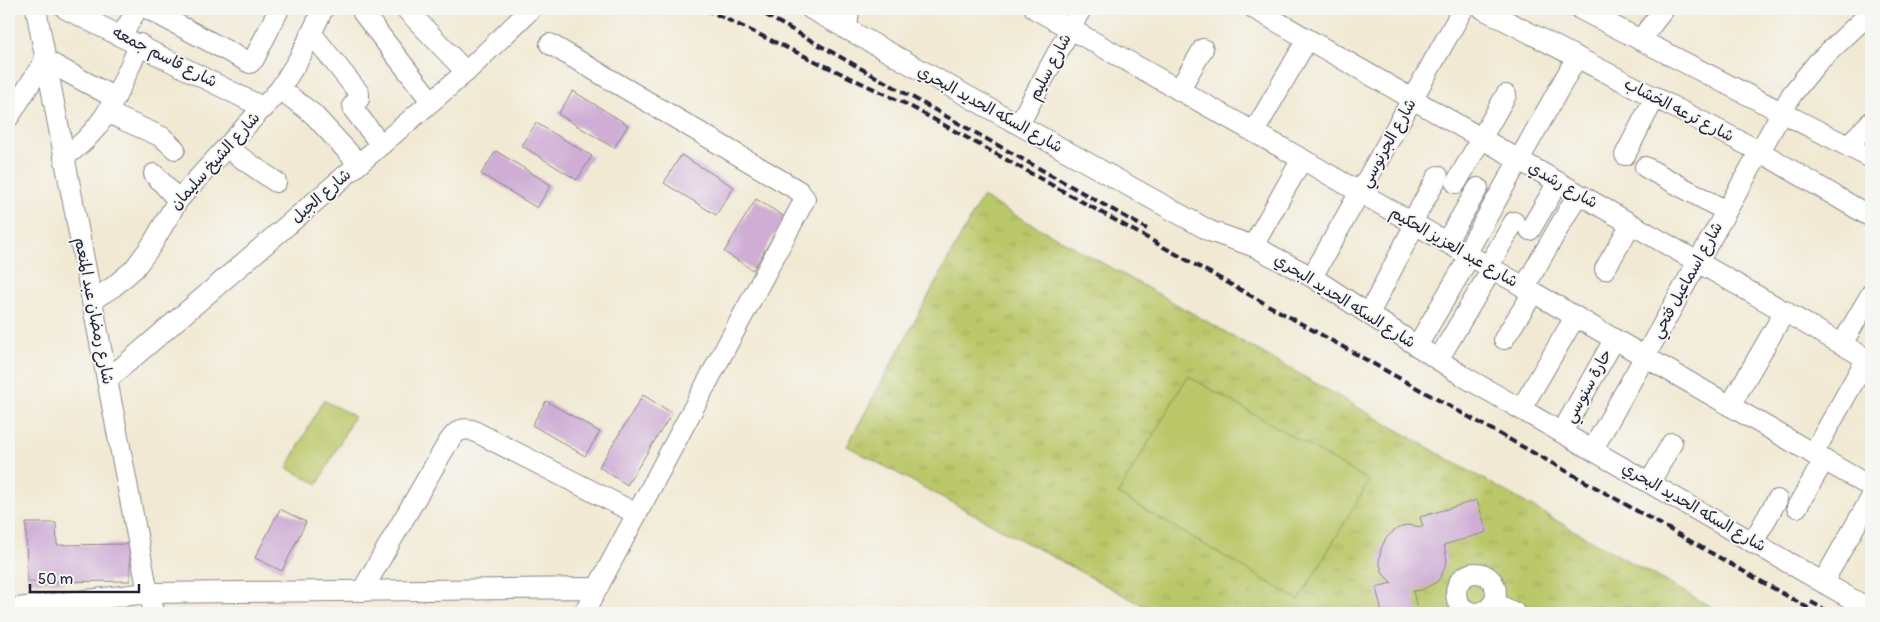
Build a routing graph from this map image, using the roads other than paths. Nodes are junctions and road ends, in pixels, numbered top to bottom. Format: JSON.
{"nodes":[{"id":1,"x":136,"y":9,"type":"edge"},
{"id":2,"x":148,"y":9,"type":"edge"},
{"id":3,"x":323,"y":9,"type":"edge"},
{"id":4,"x":406,"y":9,"type":"edge"},
{"id":5,"x":531,"y":9,"type":"edge"},
{"id":6,"x":811,"y":9,"type":"edge"},
{"id":7,"x":848,"y":9,"type":"edge"},
{"id":8,"x":1035,"y":9,"type":"edge"},
{"id":9,"x":1081,"y":9,"type":"edge"},
{"id":10,"x":1255,"y":9,"type":"edge"},
{"id":11,"x":1463,"y":9,"type":"edge"},
{"id":12,"x":1484,"y":9,"type":"edge"},
{"id":13,"x":1581,"y":9,"type":"edge"},
{"id":14,"x":1664,"y":9,"type":"edge"},
{"id":15,"x":276,"y":10,"type":"edge"},
{"id":16,"x":79,"y":11,"type":"edge"},
{"id":17,"x":40,"y":12,"type":"edge"},
{"id":18,"x":1871,"y":12,"type":"edge"},
{"id":19,"x":363,"y":13,"type":"dead end"},
{"id":20,"x":1613,"y":16,"type":"edge"},
{"id":21,"x":1071,"y":28,"type":"junction"},
{"id":22,"x":848,"y":30,"type":"junction"},
{"id":23,"x":312,"y":34,"type":"junction"},
{"id":24,"x":131,"y":39,"type":"junction"},
{"id":25,"x":1307,"y":40,"type":"junction"},
{"id":26,"x":1640,"y":40,"type":"junction"},
{"id":27,"x":550,"y":44,"type":"dead end"},
{"id":28,"x":1203,"y":49,"type":"dead end"},
{"id":29,"x":1577,"y":57,"type":"junction"},
{"id":30,"x":45,"y":60,"type":"junction"},
{"id":31,"x":466,"y":72,"type":"junction"},
{"id":32,"x":280,"y":89,"type":"junction"},
{"id":33,"x":1179,"y":90,"type":"junction"},
{"id":34,"x":1506,"y":95,"type":"dead end"},
{"id":35,"x":1655,"y":96,"type":"junction"},
{"id":36,"x":1412,"y":99,"type":"junction"},
{"id":37,"x":432,"y":101,"type":"junction"},
{"id":38,"x":112,"y":106,"type":"junction"},
{"id":39,"x":264,"y":108,"type":"junction"},
{"id":40,"x":1782,"y":111,"type":"junction"},
{"id":41,"x":9,"y":117,"type":"edge"},
{"id":42,"x":1871,"y":122,"type":"edge"},
{"id":43,"x":1019,"y":124,"type":"junction"},
{"id":44,"x":1254,"y":132,"type":"junction"},
{"id":45,"x":1481,"y":138,"type":"junction"},
{"id":46,"x":381,"y":145,"type":"junction"},
{"id":47,"x":1848,"y":145,"type":"junction"},
{"id":48,"x":227,"y":148,"type":"junction"},
{"id":49,"x":175,"y":149,"type":"dead end"},
{"id":50,"x":1759,"y":152,"type":"junction"},
{"id":51,"x":1625,"y":155,"type":"dead end"},
{"id":52,"x":64,"y":157,"type":"junction"},
{"id":53,"x":1302,"y":158,"type":"junction"},
{"id":54,"x":1871,"y":158,"type":"edge"},
{"id":55,"x":1518,"y":160,"type":"junction"},
{"id":56,"x":359,"y":164,"type":"junction"},
{"id":57,"x":1645,"y":167,"type":"dead end"},
{"id":58,"x":154,"y":174,"type":"dead end"},
{"id":59,"x":276,"y":182,"type":"dead end"},
{"id":60,"x":1558,"y":182,"type":"junction"},
{"id":61,"x":1478,"y":188,"type":"dead end"},
{"id":62,"x":1360,"y":192,"type":"junction"},
{"id":63,"x":1578,"y":194,"type":"junction"},
{"id":64,"x":178,"y":200,"type":"junction"},
{"id":65,"x":1726,"y":211,"type":"junction"},
{"id":66,"x":1871,"y":218,"type":"edge"},
{"id":67,"x":1414,"y":223,"type":"junction"},
{"id":68,"x":1631,"y":224,"type":"junction"},
{"id":69,"x":1446,"y":242,"type":"junction"},
{"id":70,"x":1253,"y":246,"type":"junction"},
{"id":71,"x":1468,"y":255,"type":"junction"},
{"id":72,"x":1698,"y":262,"type":"junction"},
{"id":73,"x":1490,"y":268,"type":"junction"},
{"id":74,"x":1605,"y":270,"type":"dead end"},
{"id":75,"x":1312,"y":277,"type":"junction"},
{"id":76,"x":1528,"y":290,"type":"junction"},
{"id":77,"x":1871,"y":294,"type":"edge"},
{"id":78,"x":92,"y":300,"type":"junction"},
{"id":79,"x":1785,"y":311,"type":"junction"},
{"id":80,"x":1369,"y":314,"type":"junction"},
{"id":81,"x":1575,"y":317,"type":"junction"},
{"id":82,"x":1504,"y":338,"type":"dead end"},
{"id":83,"x":1614,"y":340,"type":"junction"},
{"id":84,"x":1842,"y":344,"type":"junction"},
{"id":85,"x":1417,"y":346,"type":"junction"},
{"id":86,"x":1644,"y":357,"type":"junction"},
{"id":87,"x":1438,"y":360,"type":"junction"},
{"id":88,"x":1869,"y":360,"type":"edge"},
{"id":89,"x":107,"y":380,"type":"junction"},
{"id":90,"x":1730,"y":406,"type":"junction"},
{"id":91,"x":1521,"y":409,"type":"junction"},
{"id":92,"x":1562,"y":432,"type":"junction"},
{"id":93,"x":1672,"y":443,"type":"dead end"},
{"id":94,"x":1593,"y":449,"type":"junction"},
{"id":95,"x":1819,"y":457,"type":"junction"},
{"id":96,"x":1650,"y":482,"type":"junction"},
{"id":97,"x":1870,"y":486,"type":"edge"},
{"id":98,"x":1777,"y":500,"type":"dead end"},
{"id":99,"x":1797,"y":507,"type":"dead end"},
{"id":100,"x":636,"y":514,"type":"junction"},
{"id":101,"x":1753,"y":542,"type":"junction"},
{"id":102,"x":1823,"y":582,"type":"junction"},
{"id":103,"x":597,"y":588,"type":"junction"},
{"id":104,"x":362,"y":591,"type":"junction"},
{"id":105,"x":148,"y":594,"type":"junction"},
{"id":106,"x":9,"y":609,"type":"edge"},
{"id":107,"x":1482,"y":609,"type":"edge"},
{"id":108,"x":1871,"y":610,"type":"edge"},
{"id":109,"x":155,"y":613,"type":"edge"},
{"id":110,"x":584,"y":613,"type":"edge"},
{"id":111,"x":1515,"y":613,"type":"edge"}],
"edges":[{"from":1,"to":24,"type":"street"},
{"from":2,"to":15,"type":"street"},
{"from":3,"to":23,"type":"street","name":"شارع الشيخ سليمان"},
{"from":4,"to":31,"type":"street"},
{"from":5,"to":31,"type":"street","name":"شارع الجبل"},
{"from":6,"to":22,"type":"street","name":"شارع السكه الحديد البحري"},
{"from":7,"to":22,"type":"street"},
{"from":8,"to":21,"type":"street","name":"شارع عبد العزيز الحكيم"},
{"from":9,"to":21,"type":"street","name":"شارع سليم"},
{"from":10,"to":25,"type":"street","name":"شارع رشدي"},
{"from":11,"to":36,"type":"street","name":"شارع الجرنوسي"},
{"from":12,"to":29,"type":"street","name":"شارع ترعه الخشاب"},
{"from":13,"to":20,"type":"street"},
{"from":14,"to":26,"type":"street"},
{"from":16,"to":24,"type":"street","name":"شارع قاسم جمعه"},
{"from":17,"to":30,"type":"street","name":"شارع رمضان عبد المنعم"},
{"from":18,"to":40,"type":"street","name":"شارع اسماعيل فتحي"},
{"from":19,"to":37,"type":"street"},
{"from":20,"to":26,"type":"street"},
{"from":21,"to":33,"type":"street","name":"شارع عبد العزيز الحكيم"},
{"from":21,"to":43,"type":"street","name":"شارع سليم"},
{"from":22,"to":43,"type":"street","name":"شارع السكه الحديد البحري"},
{"from":23,"to":32,"type":"street","name":"شارع الشيخ سليمان"},
{"from":23,"to":46,"type":"street"},
{"from":24,"to":38,"type":"street"},
{"from":24,"to":39,"type":"street","name":"شارع قاسم جمعه"},
{"from":25,"to":36,"type":"street","name":"شارع رشدي"},
{"from":25,"to":44,"type":"street"},
{"from":26,"to":40,"type":"street"},
{"from":27,"to":100,"type":"street"},
{"from":28,"to":33,"type":"street"},
{"from":29,"to":35,"type":"street","name":"شارع ترعه الخشاب"},
{"from":29,"to":55,"type":"street"},
{"from":30,"to":38,"type":"street"},
{"from":30,"to":41,"type":"street"},
{"from":30,"to":52,"type":"street","name":"شارع رمضان عبد المنعم"},
{"from":31,"to":37,"type":"street","name":"شارع الجبل"},
{"from":32,"to":39,"type":"street","name":"شارع الشيخ سليمان"},
{"from":32,"to":56,"type":"street"},
{"from":33,"to":44,"type":"street","name":"شارع عبد العزيز الحكيم"},
{"from":34,"to":45,"type":"street"},
{"from":35,"to":50,"type":"street","name":"شارع ترعه الخشاب"},
{"from":35,"to":51,"type":"street"},
{"from":36,"to":45,"type":"street","name":"شارع رشدي"},
{"from":36,"to":62,"type":"street","name":"شارع الجرنوسي"},
{"from":37,"to":46,"type":"street","name":"شارع الجبل"},
{"from":38,"to":49,"type":"street"},
{"from":38,"to":52,"type":"street"},
{"from":39,"to":48,"type":"street","name":"شارع الشيخ سليمان"},
{"from":40,"to":47,"type":"street"},
{"from":40,"to":50,"type":"street","name":"شارع اسماعيل فتحي"},
{"from":42,"to":47,"type":"street"},
{"from":43,"to":70,"type":"street","name":"شارع السكه الحديد البحري"},
{"from":44,"to":53,"type":"street","name":"شارع عبد العزيز الحكيم"},
{"from":45,"to":55,"type":"street","name":"شارع رشدي"},
{"from":45,"to":67,"type":"street"},
{"from":46,"to":56,"type":"street","name":"شارع الجبل"},
{"from":47,"to":54,"type":"street"},
{"from":48,"to":59,"type":"street"},
{"from":48,"to":64,"type":"street","name":"شارع الشيخ سليمان"},
{"from":50,"to":65,"type":"street","name":"شارع اسماعيل فتحي"},
{"from":50,"to":66,"type":"street","name":"شارع ترعه الخشاب"},
{"from":52,"to":78,"type":"street","name":"شارع رمضان عبد المنعم"},
{"from":53,"to":62,"type":"street","name":"شارع عبد العزيز الحكيم"},
{"from":53,"to":70,"type":"street"},
{"from":55,"to":60,"type":"street","name":"شارع رشدي"},
{"from":55,"to":71,"type":"street"},
{"from":56,"to":89,"type":"street","name":"شارع الجبل"},
{"from":57,"to":65,"type":"street"},
{"from":58,"to":64,"type":"street"},
{"from":60,"to":63,"type":"street","name":"شارع رشدي"},
{"from":60,"to":73,"type":"street"},
{"from":61,"to":69,"type":"street"},
{"from":62,"to":67,"type":"street","name":"شارع عبد العزيز الحكيم"},
{"from":62,"to":75,"type":"street","name":"شارع الجرنوسي"},
{"from":63,"to":68,"type":"street","name":"شارع رشدي"},
{"from":63,"to":76,"type":"street"},
{"from":64,"to":78,"type":"street","name":"شارع الشيخ سليمان"},
{"from":65,"to":72,"type":"street","name":"شارع اسماعيل فتحي"},
{"from":67,"to":69,"type":"street","name":"شارع عبد العزيز الحكيم"},
{"from":67,"to":80,"type":"street"},
{"from":68,"to":72,"type":"street","name":"شارع رشدي"},
{"from":68,"to":74,"type":"street"},
{"from":69,"to":71,"type":"street","name":"شارع عبد العزيز الحكيم"},
{"from":70,"to":75,"type":"street","name":"شارع السكه الحديد البحري"},
{"from":71,"to":73,"type":"street","name":"شارع عبد العزيز الحكيم"},
{"from":71,"to":85,"type":"street"},
{"from":72,"to":79,"type":"street","name":"شارع رشدي"},
{"from":72,"to":86,"type":"street","name":"شارع اسماعيل فتحي"},
{"from":73,"to":76,"type":"street","name":"شارع عبد العزيز الحكيم"},
{"from":73,"to":87,"type":"street"},
{"from":75,"to":80,"type":"street","name":"شارع السكه الحديد البحري"},
{"from":76,"to":81,"type":"street","name":"شارع عبد العزيز الحكيم"},
{"from":76,"to":82,"type":"street"},
{"from":77,"to":84,"type":"street"},
{"from":78,"to":89,"type":"street","name":"شارع رمضان عبد المنعم"},
{"from":79,"to":84,"type":"street","name":"شارع رشدي"},
{"from":79,"to":90,"type":"street"},
{"from":80,"to":85,"type":"street","name":"شارع السكه الحديد البحري"},
{"from":81,"to":83,"type":"street","name":"شارع عبد العزيز الحكيم"},
{"from":81,"to":91,"type":"street"},
{"from":83,"to":86,"type":"street","name":"شارع عبد العزيز الحكيم"},
{"from":83,"to":92,"type":"street","name":"حارة سنوسي"},
{"from":84,"to":88,"type":"street","name":"شارع رشدي"},
{"from":85,"to":87,"type":"street","name":"شارع السكه الحديد البحري"},
{"from":86,"to":90,"type":"street","name":"شارع عبد العزيز الحكيم"},
{"from":86,"to":94,"type":"street","name":"شارع اسماعيل فتحي"},
{"from":87,"to":91,"type":"street","name":"شارع السكه الحديد البحري"},
{"from":88,"to":95,"type":"street"},
{"from":89,"to":105,"type":"street","name":"شارع رمضان عبد المنعم"},
{"from":90,"to":95,"type":"street","name":"شارع عبد العزيز الحكيم"},
{"from":91,"to":92,"type":"street","name":"شارع السكه الحديد البحري"},
{"from":92,"to":94,"type":"street","name":"شارع السكه الحديد البحري"},
{"from":93,"to":96,"type":"street"},
{"from":94,"to":96,"type":"street","name":"شارع السكه الحديد البحري"},
{"from":95,"to":97,"type":"street","name":"شارع عبد العزيز الحكيم"},
{"from":95,"to":99,"type":"street"},
{"from":96,"to":101,"type":"street","name":"شارع السكه الحديد البحري"},
{"from":97,"to":102,"type":"street"},
{"from":98,"to":101,"type":"street"},
{"from":100,"to":103,"type":"street"},
{"from":100,"to":104,"type":"street"},
{"from":101,"to":102,"type":"street","name":"شارع السكه الحديد البحري"},
{"from":102,"to":108,"type":"street","name":"شارع السكه الحديد البحري"},
{"from":103,"to":104,"type":"street"},
{"from":103,"to":110,"type":"street"},
{"from":104,"to":105,"type":"street"},
{"from":105,"to":106,"type":"street"},
{"from":105,"to":109,"type":"street","name":"شارع رمضان عبد المنعم"},
{"from":107,"to":111,"type":"street"}]}
